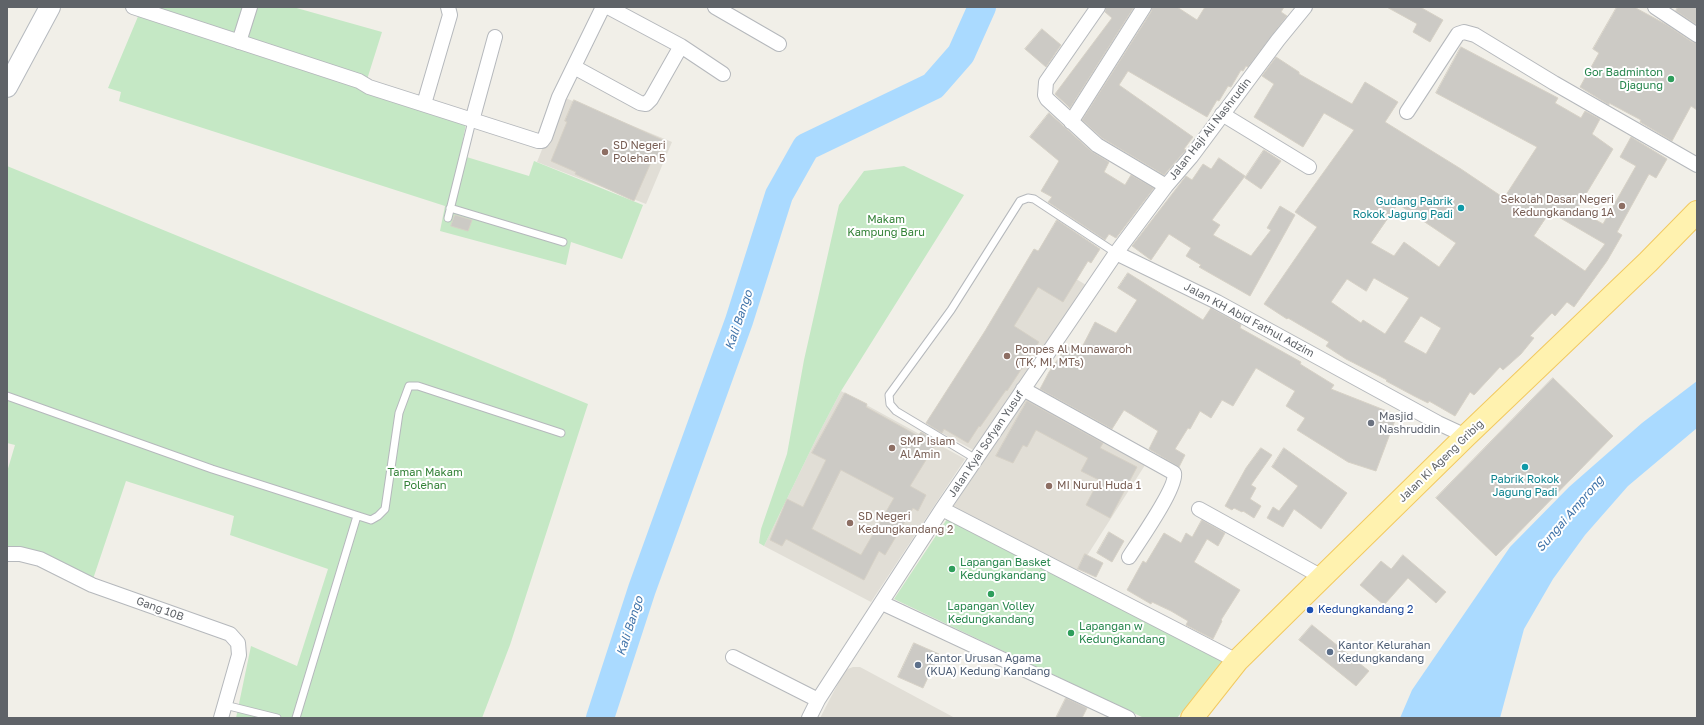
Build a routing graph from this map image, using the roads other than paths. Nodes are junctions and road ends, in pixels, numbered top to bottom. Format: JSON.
{"nodes":[{"id":1,"x":50,"y":7,"type":"edge"},
{"id":2,"x":133,"y":7,"type":"edge"},
{"id":3,"x":250,"y":7,"type":"edge"},
{"id":4,"x":603,"y":7,"type":"edge"},
{"id":5,"x":608,"y":7,"type":"edge"},
{"id":6,"x":715,"y":7,"type":"edge"},
{"id":7,"x":1098,"y":7,"type":"edge"},
{"id":8,"x":1144,"y":7,"type":"edge"},
{"id":9,"x":1305,"y":7,"type":"edge"},
{"id":10,"x":1655,"y":7,"type":"edge"},
{"id":11,"x":451,"y":8,"type":"edge"},
{"id":12,"x":1697,"y":35,"type":"edge"},
{"id":13,"x":495,"y":37,"type":"dead end"},
{"id":14,"x":239,"y":42,"type":"junction"},
{"id":15,"x":779,"y":44,"type":"dead end"},
{"id":16,"x":681,"y":46,"type":"junction"},
{"id":17,"x":574,"y":67,"type":"junction"},
{"id":18,"x":723,"y":74,"type":"dead end"},
{"id":19,"x":9,"y":80,"type":"edge"},
{"id":20,"x":424,"y":104,"type":"junction"},
{"id":21,"x":1406,"y":112,"type":"dead end"},
{"id":22,"x":1222,"y":114,"type":"junction"},
{"id":23,"x":472,"y":121,"type":"junction"},
{"id":24,"x":1072,"y":122,"type":"junction"},
{"id":25,"x":1697,"y":166,"type":"edge"},
{"id":26,"x":1309,"y":167,"type":"dead end"},
{"id":27,"x":1166,"y":186,"type":"junction"},
{"id":28,"x":450,"y":208,"type":"junction"},
{"id":29,"x":1697,"y":212,"type":"edge"},
{"id":30,"x":448,"y":218,"type":"dead end"},
{"id":31,"x":564,"y":242,"type":"dead end"},
{"id":32,"x":1116,"y":253,"type":"junction"},
{"id":33,"x":1023,"y":389,"type":"junction"},
{"id":34,"x":7,"y":396,"type":"edge"},
{"id":35,"x":561,"y":433,"type":"dead end"},
{"id":36,"x":1466,"y":436,"type":"junction"},
{"id":37,"x":976,"y":459,"type":"junction"},
{"id":38,"x":942,"y":509,"type":"junction"},
{"id":39,"x":1199,"y":509,"type":"dead end"},
{"id":40,"x":357,"y":516,"type":"junction"},
{"id":41,"x":7,"y":554,"type":"edge"},
{"id":42,"x":1129,"y":558,"type":"dead end"},
{"id":43,"x":1322,"y":577,"type":"junction"},
{"id":44,"x":882,"y":603,"type":"junction"},
{"id":45,"x":733,"y":657,"type":"dead end"},
{"id":46,"x":1237,"y":662,"type":"junction"},
{"id":47,"x":818,"y":700,"type":"junction"},
{"id":48,"x":223,"y":711,"type":"edge"},
{"id":49,"x":277,"y":718,"type":"edge"},
{"id":50,"x":296,"y":718,"type":"edge"},
{"id":51,"x":809,"y":718,"type":"edge"},
{"id":52,"x":1128,"y":718,"type":"edge"},
{"id":53,"x":1192,"y":718,"type":"edge"}],
"edges":[{"from":1,"to":19,"type":"street"},
{"from":2,"to":14,"type":"street"},
{"from":3,"to":14,"type":"street"},
{"from":4,"to":17,"type":"street"},
{"from":5,"to":16,"type":"street"},
{"from":6,"to":15,"type":"street"},
{"from":7,"to":24,"type":"street"},
{"from":8,"to":24,"type":"street"},
{"from":9,"to":22,"type":"street","name":"Jalan Haji Ali Nashrudin"},
{"from":10,"to":12,"type":"street"},
{"from":11,"to":20,"type":"street"},
{"from":13,"to":23,"type":"street"},
{"from":14,"to":20,"type":"street"},
{"from":16,"to":17,"type":"street"},
{"from":16,"to":18,"type":"street"},
{"from":17,"to":23,"type":"street"},
{"from":20,"to":23,"type":"street"},
{"from":21,"to":25,"type":"street"},
{"from":22,"to":26,"type":"street"},
{"from":22,"to":27,"type":"street","name":"Jalan Haji Ali Nashrudin"},
{"from":23,"to":28,"type":"lane"},
{"from":24,"to":27,"type":"street"},
{"from":27,"to":32,"type":"street","name":"Jalan Haji Ali Nashrudin"},
{"from":28,"to":30,"type":"lane"},
{"from":28,"to":31,"type":"lane"},
{"from":29,"to":36,"type":"main road","name":"Jalan Ki Ageng Gribig"},
{"from":32,"to":33,"type":"street","name":"Jalan Kyai Sofyan Yusuf"},
{"from":32,"to":36,"type":"street","name":"Jalan KH Abid Fathul Adzim"},
{"from":32,"to":37,"type":"lane","name":"Jalan KH Abid Fathul Adzim"},
{"from":33,"to":37,"type":"street","name":"Jalan Kyai Sofyan Yusuf"},
{"from":33,"to":42,"type":"street"},
{"from":34,"to":40,"type":"lane"},
{"from":35,"to":40,"type":"lane"},
{"from":36,"to":43,"type":"main road","name":"Jalan Ki Ageng Gribig"},
{"from":37,"to":38,"type":"street","name":"Jalan Kyai Sofyan Yusuf"},
{"from":38,"to":44,"type":"street","name":"Jalan Kyai Sofyan Yusuf"},
{"from":38,"to":46,"type":"street"},
{"from":39,"to":43,"type":"street"},
{"from":40,"to":50,"type":"lane"},
{"from":41,"to":48,"type":"street","name":"Gang 10B"},
{"from":43,"to":46,"type":"main road","name":"Jalan Ki Ageng Gribig"},
{"from":44,"to":47,"type":"street","name":"Jalan Kyai Sofyan Yusuf"},
{"from":44,"to":52,"type":"street"},
{"from":45,"to":47,"type":"street"},
{"from":46,"to":53,"type":"main road","name":"Jalan Ki Ageng Gribig"},
{"from":47,"to":51,"type":"street","name":"Jalan Kyai Sofyan Yusuf"},
{"from":48,"to":49,"type":"lane"}]}
